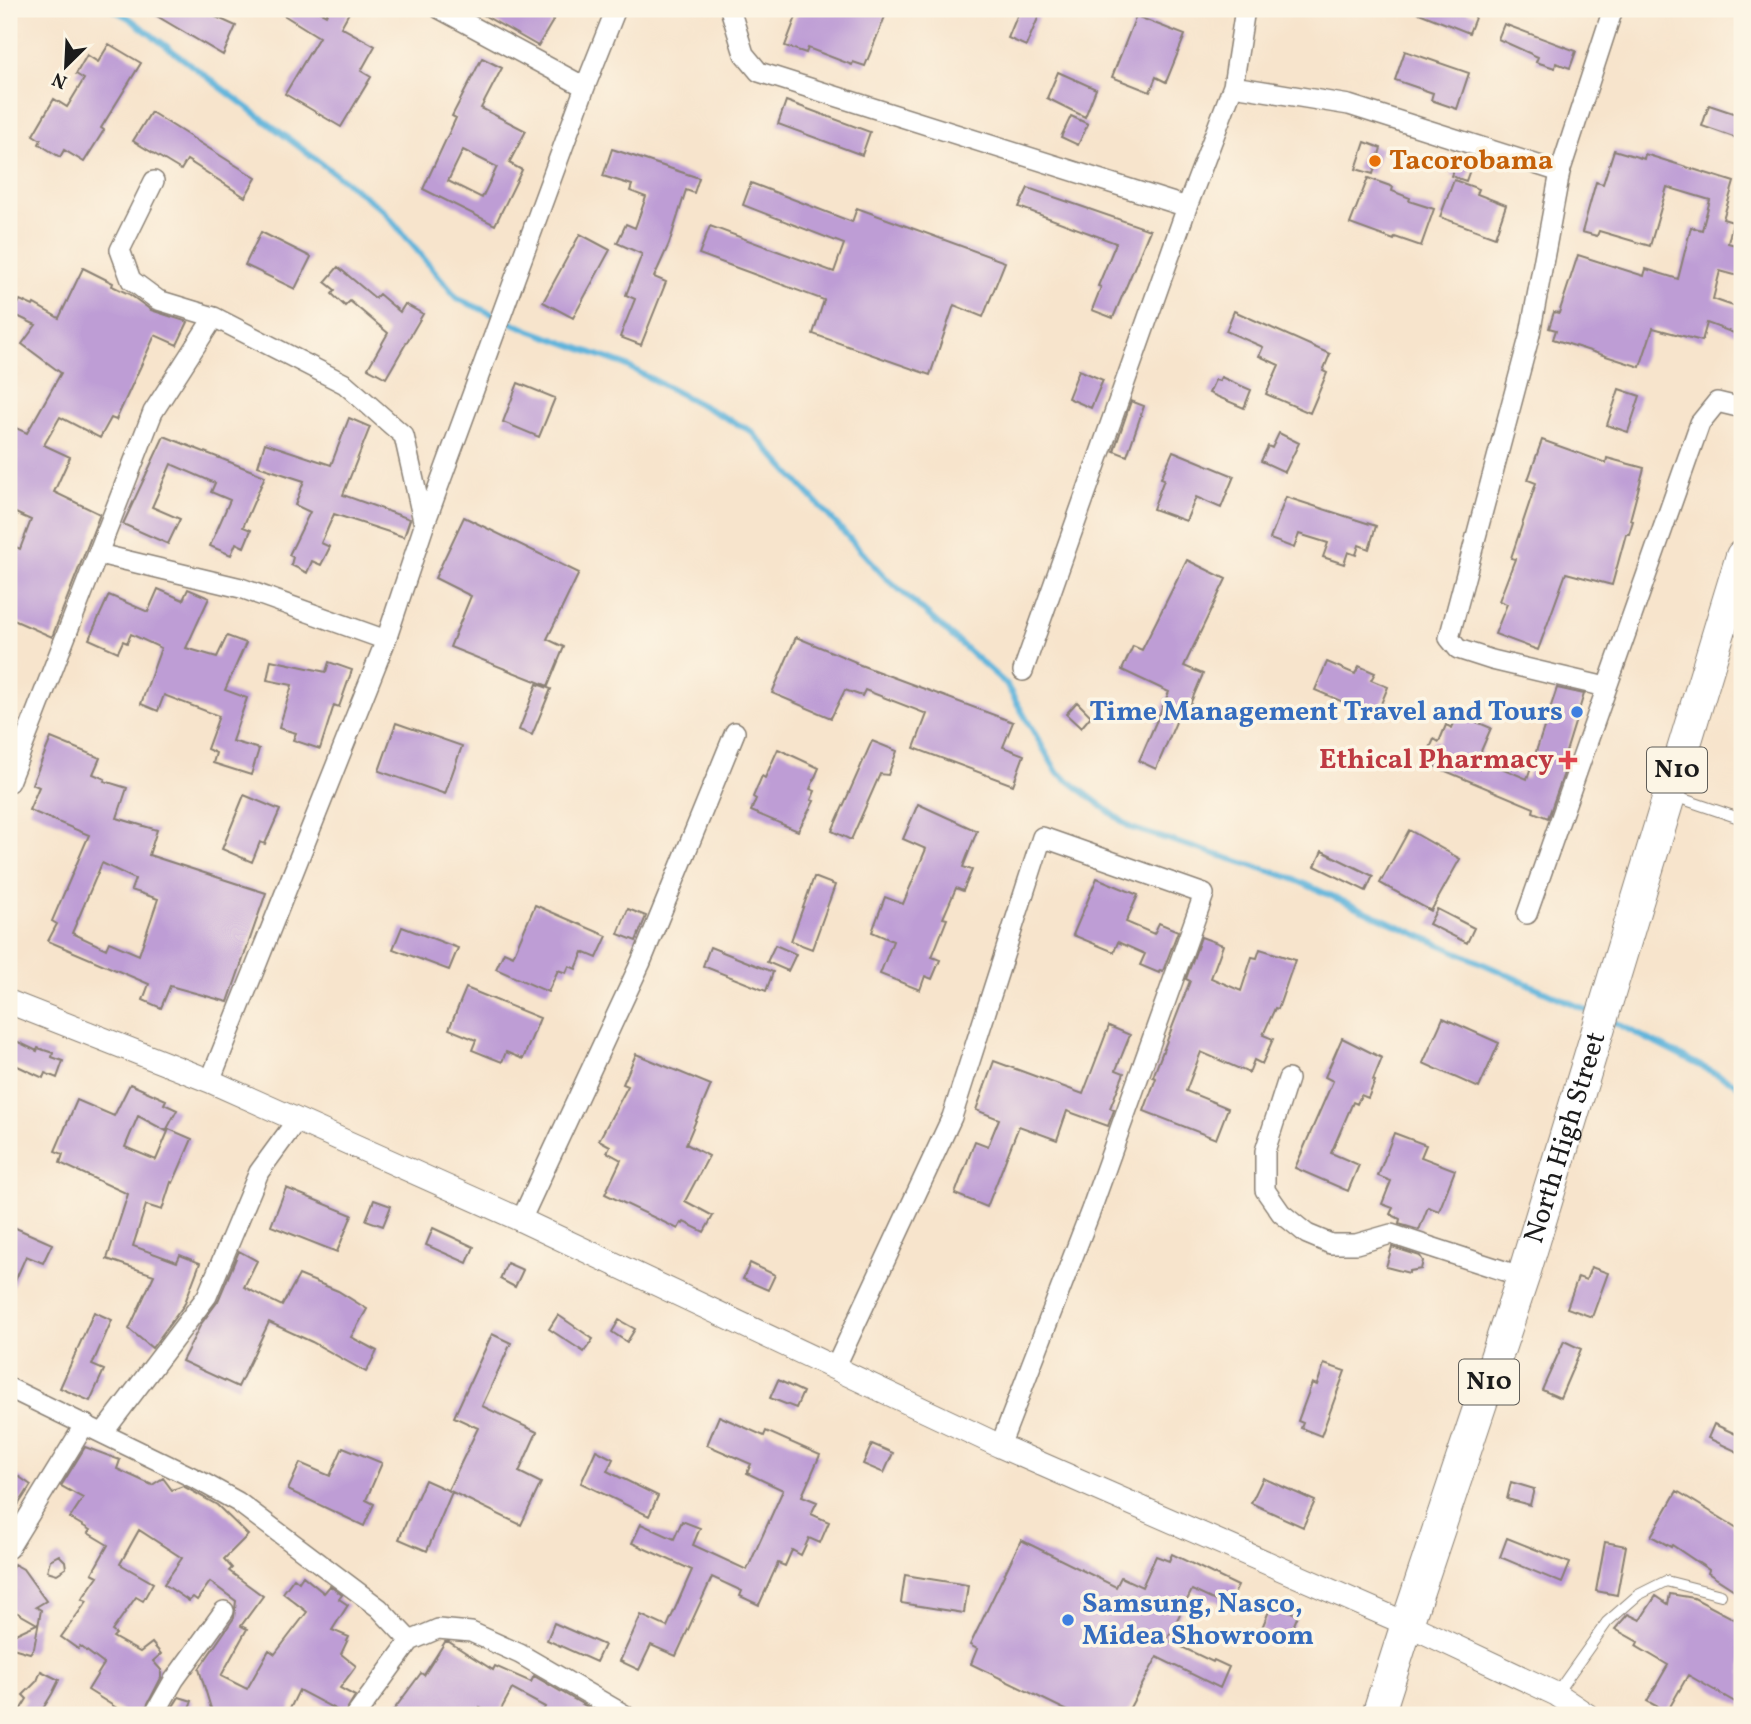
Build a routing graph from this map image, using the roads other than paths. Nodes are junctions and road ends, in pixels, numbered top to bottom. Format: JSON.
{"nodes":[{"id":1,"x":440,"y":9,"type":"edge"},
{"id":2,"x":616,"y":9,"type":"edge"},
{"id":3,"x":730,"y":9,"type":"edge"},
{"id":4,"x":1245,"y":9,"type":"edge"},
{"id":5,"x":1613,"y":9,"type":"edge"},
{"id":6,"x":1233,"y":86,"type":"junction"},
{"id":7,"x":585,"y":87,"type":"junction"},
{"id":8,"x":1560,"y":172,"type":"junction"},
{"id":9,"x":154,"y":181,"type":"dead end"},
{"id":10,"x":1187,"y":207,"type":"junction"},
{"id":11,"x":214,"y":317,"type":"junction"},
{"id":12,"x":1742,"y":408,"type":"edge"},
{"id":13,"x":424,"y":526,"type":"junction"},
{"id":14,"x":99,"y":555,"type":"junction"},
{"id":15,"x":1742,"y":556,"type":"edge"},
{"id":16,"x":386,"y":640,"type":"junction"},
{"id":17,"x":1023,"y":671,"type":"dead end"},
{"id":18,"x":1606,"y":687,"type":"junction"},
{"id":19,"x":735,"y":732,"type":"dead end"},
{"id":20,"x":9,"y":782,"type":"edge"},
{"id":21,"x":1670,"y":794,"type":"junction"},
{"id":22,"x":1742,"y":820,"type":"edge"},
{"id":23,"x":1527,"y":914,"type":"dead end"},
{"id":24,"x":9,"y":1002,"type":"edge"},
{"id":25,"x":1289,"y":1079,"type":"dead end"},
{"id":26,"x":210,"y":1081,"type":"junction"},
{"id":27,"x":297,"y":1120,"type":"junction"},
{"id":28,"x":521,"y":1220,"type":"junction"},
{"id":29,"x":1523,"y":1277,"type":"junction"},
{"id":30,"x":835,"y":1368,"type":"junction"},
{"id":31,"x":9,"y":1388,"type":"edge"},
{"id":32,"x":85,"y":1424,"type":"junction"},
{"id":33,"x":103,"y":1433,"type":"junction"},
{"id":34,"x":1000,"y":1446,"type":"junction"},
{"id":35,"x":9,"y":1548,"type":"edge"},
{"id":36,"x":1721,"y":1595,"type":"dead end"},
{"id":37,"x":224,"y":1611,"type":"dead end"},
{"id":38,"x":1406,"y":1623,"type":"junction"},
{"id":39,"x":410,"y":1642,"type":"junction"},
{"id":40,"x":1556,"y":1694,"type":"junction"},
{"id":41,"x":154,"y":1715,"type":"edge"},
{"id":42,"x":356,"y":1715,"type":"edge"},
{"id":43,"x":625,"y":1715,"type":"edge"},
{"id":44,"x":1378,"y":1715,"type":"edge"},
{"id":45,"x":1587,"y":1715,"type":"edge"}],
"edges":[{"from":1,"to":7,"type":"street"},
{"from":2,"to":7,"type":"street"},
{"from":3,"to":10,"type":"street"},
{"from":4,"to":6,"type":"street"},
{"from":5,"to":8,"type":"street"},
{"from":6,"to":8,"type":"street"},
{"from":6,"to":10,"type":"street"},
{"from":7,"to":13,"type":"street"},
{"from":8,"to":18,"type":"street"},
{"from":9,"to":11,"type":"street"},
{"from":10,"to":17,"type":"street"},
{"from":11,"to":13,"type":"street"},
{"from":11,"to":14,"type":"street"},
{"from":12,"to":18,"type":"street"},
{"from":13,"to":16,"type":"street"},
{"from":14,"to":16,"type":"street"},
{"from":14,"to":20,"type":"street"},
{"from":15,"to":21,"type":"highway","name":"North High Street","number":"N10"},
{"from":16,"to":26,"type":"street"},
{"from":18,"to":23,"type":"street"},
{"from":19,"to":28,"type":"street"},
{"from":21,"to":22,"type":"lane"},
{"from":21,"to":29,"type":"highway","name":"North High Street","number":"N10"},
{"from":24,"to":26,"type":"street"},
{"from":25,"to":29,"type":"street"},
{"from":26,"to":27,"type":"street"},
{"from":27,"to":28,"type":"street"},
{"from":27,"to":33,"type":"street"},
{"from":28,"to":30,"type":"street"},
{"from":29,"to":38,"type":"highway","name":"North High Street","number":"N10"},
{"from":30,"to":34,"type":"street"},
{"from":30,"to":34,"type":"street"},
{"from":31,"to":32,"type":"street"},
{"from":32,"to":33,"type":"street"},
{"from":32,"to":35,"type":"street"},
{"from":33,"to":39,"type":"street"},
{"from":34,"to":38,"type":"street"},
{"from":36,"to":40,"type":"lane"},
{"from":37,"to":41,"type":"street"},
{"from":38,"to":40,"type":"street"},
{"from":38,"to":44,"type":"highway","name":"North High Street","number":"N10"},
{"from":39,"to":42,"type":"street"},
{"from":39,"to":43,"type":"street"},
{"from":40,"to":45,"type":"street"}]}
